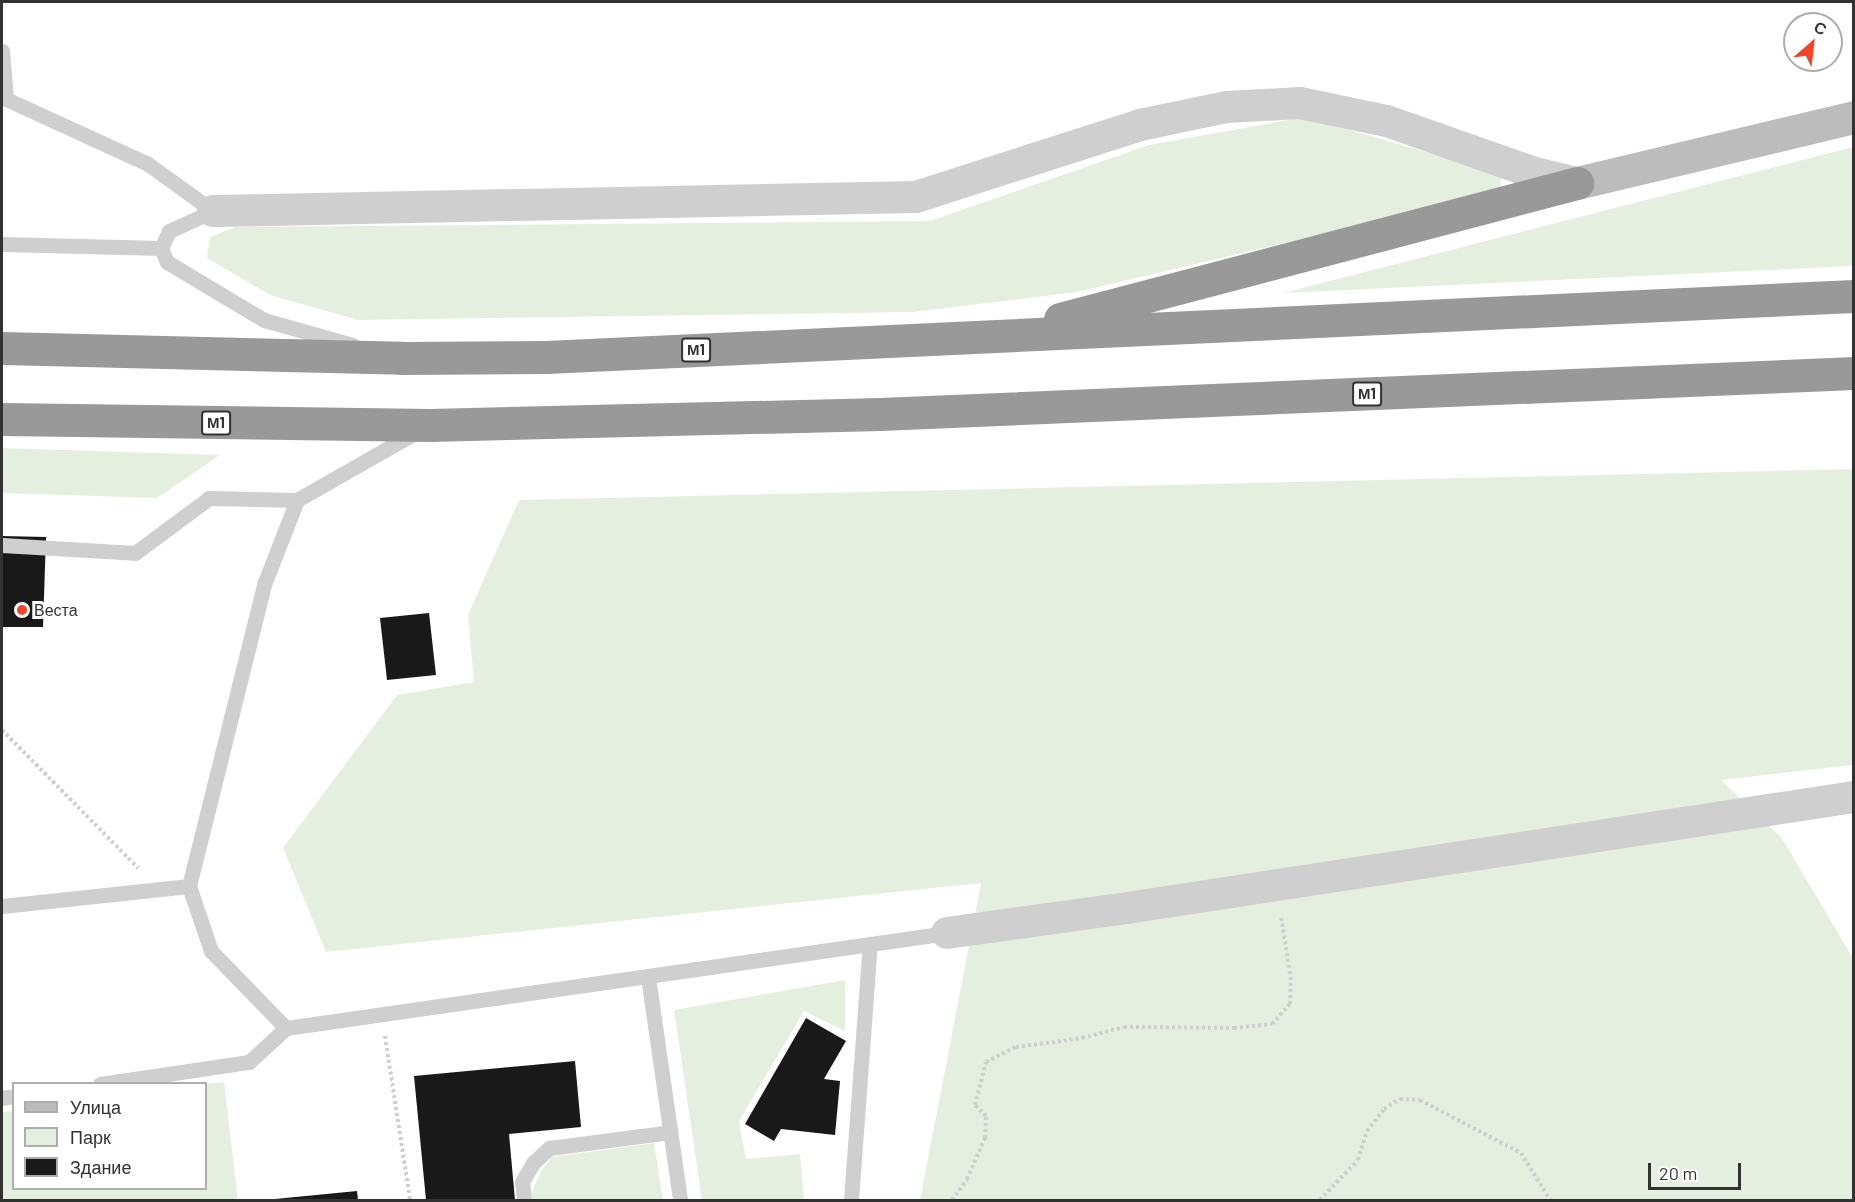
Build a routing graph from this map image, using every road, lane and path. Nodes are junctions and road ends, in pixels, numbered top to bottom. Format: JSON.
{"nodes":[{"id":1,"x":2,"y":51,"type":"edge"},
{"id":2,"x":1854,"y":117,"type":"edge"},
{"id":3,"x":1578,"y":183,"type":"junction"},
{"id":4,"x":213,"y":211,"type":"junction"},
{"id":5,"x":4,"y":243,"type":"edge"},
{"id":6,"x":161,"y":248,"type":"junction"},
{"id":7,"x":1854,"y":296,"type":"edge"},
{"id":8,"x":990,"y":337,"type":"junction"},
{"id":9,"x":2,"y":348,"type":"edge"},
{"id":10,"x":402,"y":358,"type":"junction"},
{"id":11,"x":1854,"y":373,"type":"edge"},
{"id":12,"x":2,"y":419,"type":"edge"},
{"id":13,"x":430,"y":425,"type":"junction"},
{"id":14,"x":297,"y":500,"type":"junction"},
{"id":15,"x":2,"y":545,"type":"edge"},
{"id":16,"x":2,"y":730,"type":"edge"},
{"id":17,"x":1854,"y":797,"type":"edge"},
{"id":18,"x":1276,"y":885,"type":"junction"},
{"id":19,"x":189,"y":886,"type":"junction"},
{"id":20,"x":158,"y":889,"type":"junction"},
{"id":21,"x":2,"y":906,"type":"edge"},
{"id":22,"x":947,"y":933,"type":"joint"},
{"id":23,"x":870,"y":944,"type":"junction"},
{"id":24,"x":648,"y":977,"type":"junction"},
{"id":25,"x":382,"y":1014,"type":"junction"},
{"id":26,"x":286,"y":1028,"type":"junction"},
{"id":27,"x":107,"y":1082,"type":"edge"},
{"id":28,"x":670,"y":1132,"type":"junction"},
{"id":29,"x":410,"y":1200,"type":"edge"},
{"id":30,"x":524,"y":1200,"type":"edge"},
{"id":31,"x":680,"y":1200,"type":"edge"},
{"id":32,"x":851,"y":1200,"type":"edge"},
{"id":33,"x":952,"y":1200,"type":"edge"},
{"id":34,"x":1320,"y":1200,"type":"edge"},
{"id":35,"x":1550,"y":1200,"type":"edge"}],
"edges":[{"from":1,"to":4,"type":"lane"},
{"from":2,"to":3,"type":"street"},
{"from":3,"to":4,"type":"street"},
{"from":3,"to":8,"type":"highway"},
{"from":4,"to":6,"type":"lane"},
{"from":5,"to":6,"type":"lane"},
{"from":6,"to":10,"type":"lane"},
{"from":7,"to":8,"type":"highway","number":"М1"},
{"from":8,"to":10,"type":"highway","number":"М1"},
{"from":9,"to":10,"type":"highway","number":"М1"},
{"from":11,"to":13,"type":"highway","number":"М1"},
{"from":12,"to":13,"type":"highway","number":"М1"},
{"from":13,"to":14,"type":"lane"},
{"from":14,"to":15,"type":"lane"},
{"from":14,"to":19,"type":"lane"},
{"from":16,"to":20,"type":"path"},
{"from":17,"to":18,"type":"street"},
{"from":18,"to":22,"type":"street"},
{"from":18,"to":33,"type":"path"},
{"from":19,"to":20,"type":"lane"},
{"from":19,"to":26,"type":"lane"},
{"from":20,"to":21,"type":"lane"},
{"from":22,"to":23,"type":"lane"},
{"from":23,"to":24,"type":"lane"},
{"from":23,"to":32,"type":"lane"},
{"from":24,"to":25,"type":"lane"},
{"from":24,"to":28,"type":"lane"},
{"from":25,"to":26,"type":"lane"},
{"from":25,"to":29,"type":"path"},
{"from":26,"to":27,"type":"lane"},
{"from":28,"to":30,"type":"lane"},
{"from":28,"to":31,"type":"lane"},
{"from":34,"to":35,"type":"path"}]}
